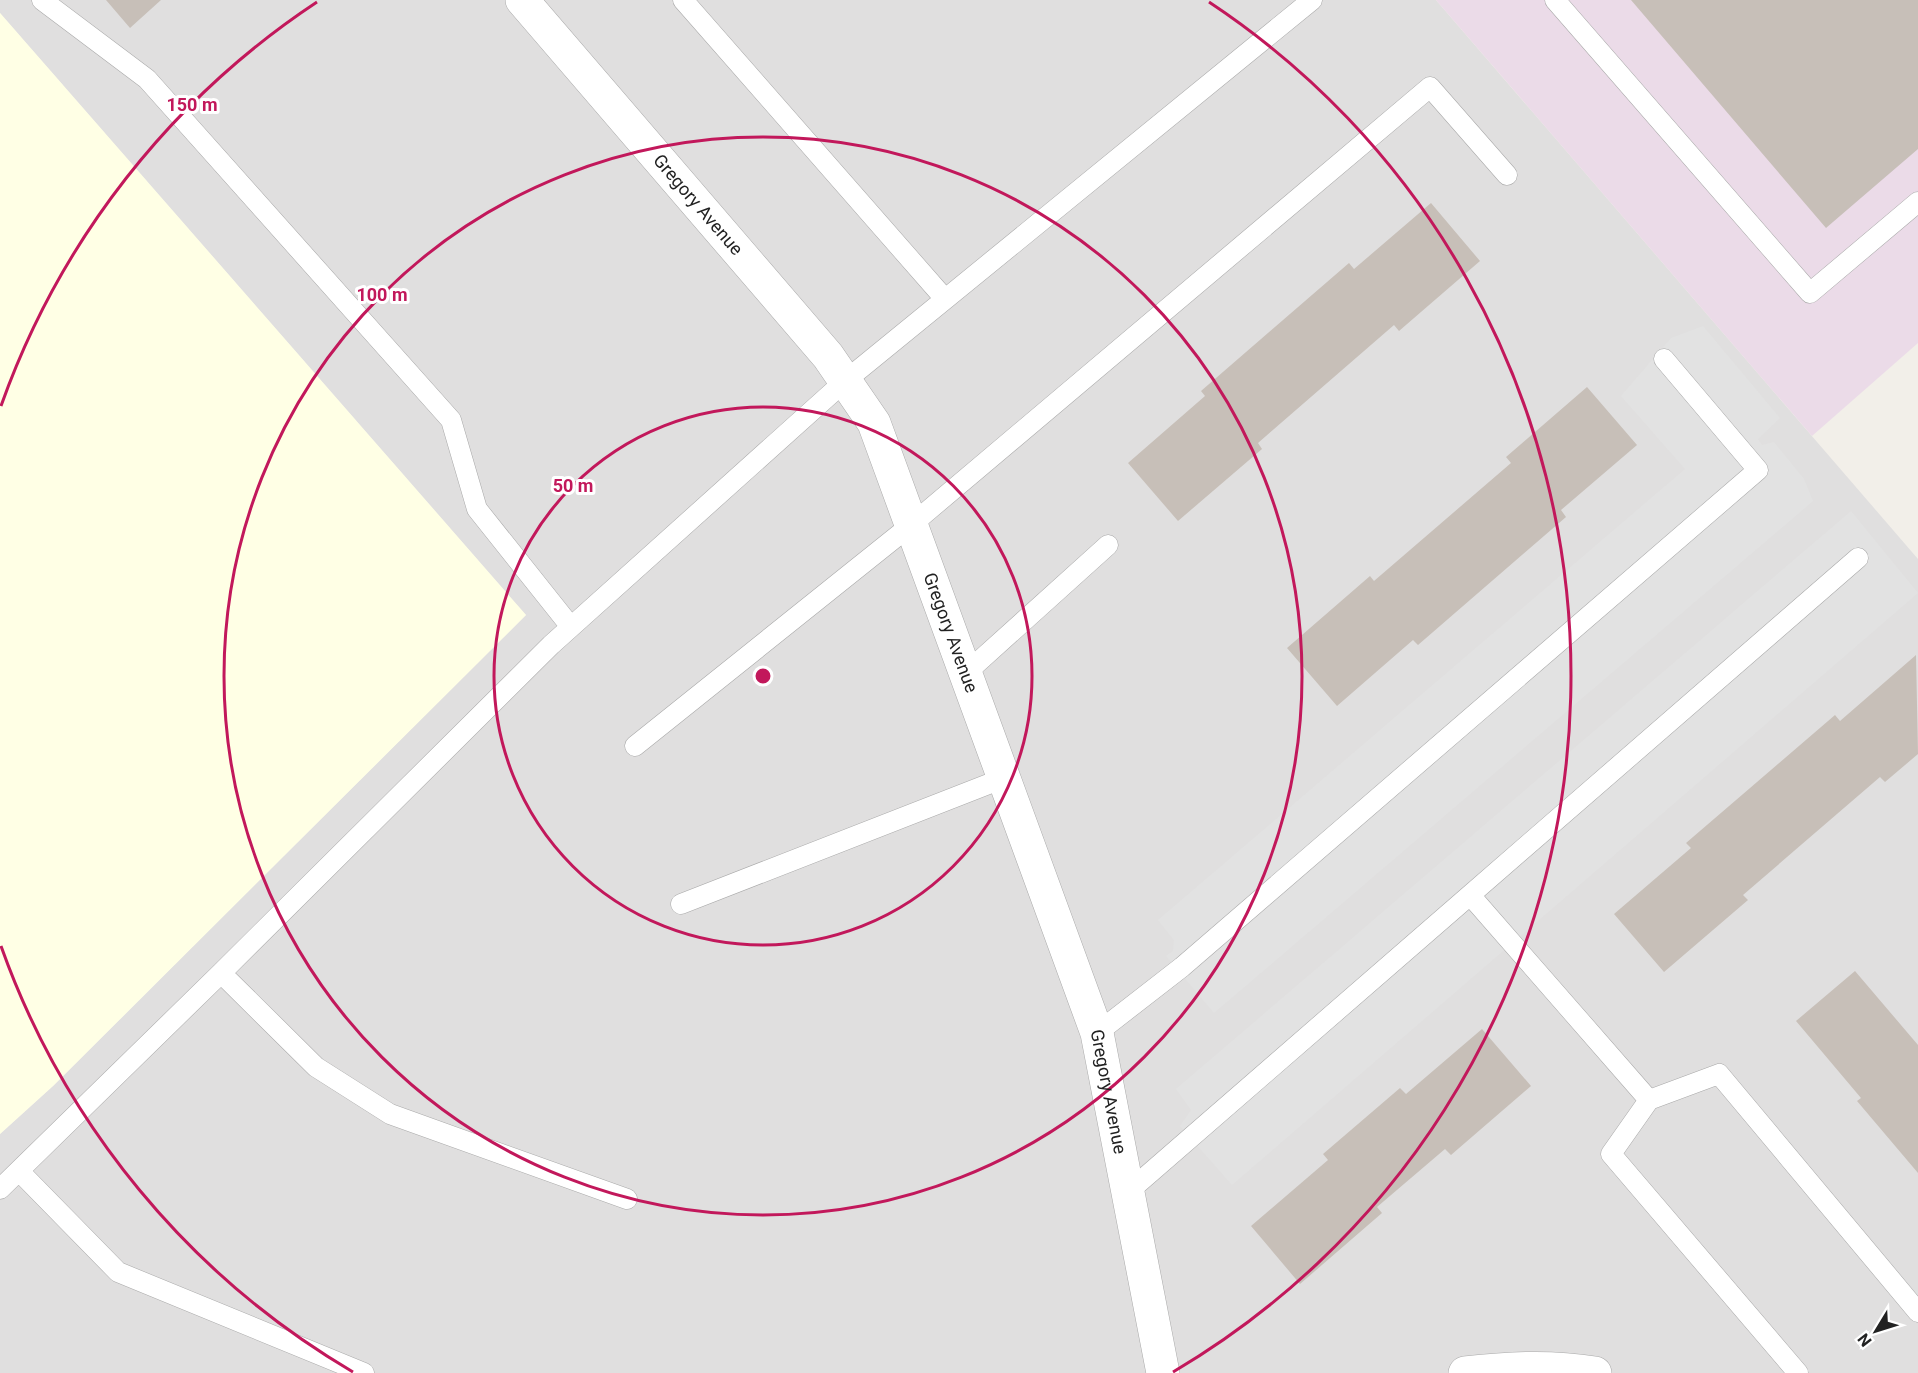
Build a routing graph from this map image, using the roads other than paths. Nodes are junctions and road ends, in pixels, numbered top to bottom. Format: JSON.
{"nodes":[{"id":1,"x":42,"y":0,"type":"edge"},
{"id":2,"x":522,"y":0,"type":"edge"},
{"id":3,"x":683,"y":0,"type":"edge"},
{"id":4,"x":1312,"y":0,"type":"edge"},
{"id":5,"x":1555,"y":0,"type":"edge"},
{"id":6,"x":1507,"y":175,"type":"dead end"},
{"id":7,"x":1918,"y":202,"type":"edge"},
{"id":8,"x":945,"y":299,"type":"junction"},
{"id":9,"x":1664,"y":358,"type":"dead end"},
{"id":10,"x":845,"y":381,"type":"junction"},
{"id":11,"x":911,"y":525,"type":"junction"},
{"id":12,"x":1108,"y":545,"type":"dead end"},
{"id":13,"x":1858,"y":558,"type":"dead end"},
{"id":14,"x":571,"y":627,"type":"junction"},
{"id":15,"x":966,"y":673,"type":"junction"},
{"id":16,"x":635,"y":746,"type":"dead end"},
{"id":17,"x":1004,"y":778,"type":"junction"},
{"id":18,"x":1470,"y":895,"type":"junction"},
{"id":19,"x":681,"y":904,"type":"dead end"},
{"id":20,"x":221,"y":973,"type":"junction"},
{"id":21,"x":1097,"y":1033,"type":"junction"},
{"id":22,"x":1648,"y":1100,"type":"junction"},
{"id":23,"x":19,"y":1171,"type":"junction"},
{"id":24,"x":0,"y":1189,"type":"edge"},
{"id":25,"x":1128,"y":1192,"type":"junction"},
{"id":26,"x":627,"y":1199,"type":"dead end"},
{"id":27,"x":1918,"y":1312,"type":"edge"},
{"id":28,"x":364,"y":1373,"type":"edge"},
{"id":29,"x":1163,"y":1373,"type":"edge"},
{"id":30,"x":1465,"y":1373,"type":"edge"},
{"id":31,"x":1595,"y":1373,"type":"edge"},
{"id":32,"x":1798,"y":1373,"type":"edge"}],
"edges":[{"from":1,"to":14,"type":"lane"},
{"from":2,"to":10,"type":"street","name":"Gregory Avenue"},
{"from":3,"to":8,"type":"lane"},
{"from":4,"to":8,"type":"lane"},
{"from":5,"to":7,"type":"lane"},
{"from":6,"to":11,"type":"lane"},
{"from":8,"to":10,"type":"lane"},
{"from":9,"to":21,"type":"lane"},
{"from":10,"to":11,"type":"street","name":"Gregory Avenue"},
{"from":10,"to":14,"type":"lane"},
{"from":11,"to":15,"type":"street","name":"Gregory Avenue"},
{"from":11,"to":16,"type":"lane"},
{"from":12,"to":15,"type":"lane"},
{"from":13,"to":18,"type":"lane"},
{"from":14,"to":20,"type":"lane"},
{"from":15,"to":17,"type":"street","name":"Gregory Avenue"},
{"from":17,"to":19,"type":"lane"},
{"from":17,"to":21,"type":"street","name":"Gregory Avenue"},
{"from":18,"to":22,"type":"lane"},
{"from":18,"to":25,"type":"lane"},
{"from":20,"to":23,"type":"lane"},
{"from":20,"to":26,"type":"lane"},
{"from":21,"to":25,"type":"street","name":"Gregory Avenue"},
{"from":22,"to":27,"type":"lane"},
{"from":22,"to":32,"type":"lane"},
{"from":23,"to":24,"type":"lane"},
{"from":23,"to":28,"type":"lane"},
{"from":25,"to":29,"type":"street","name":"Gregory Avenue"},
{"from":30,"to":31,"type":"street"}]}
